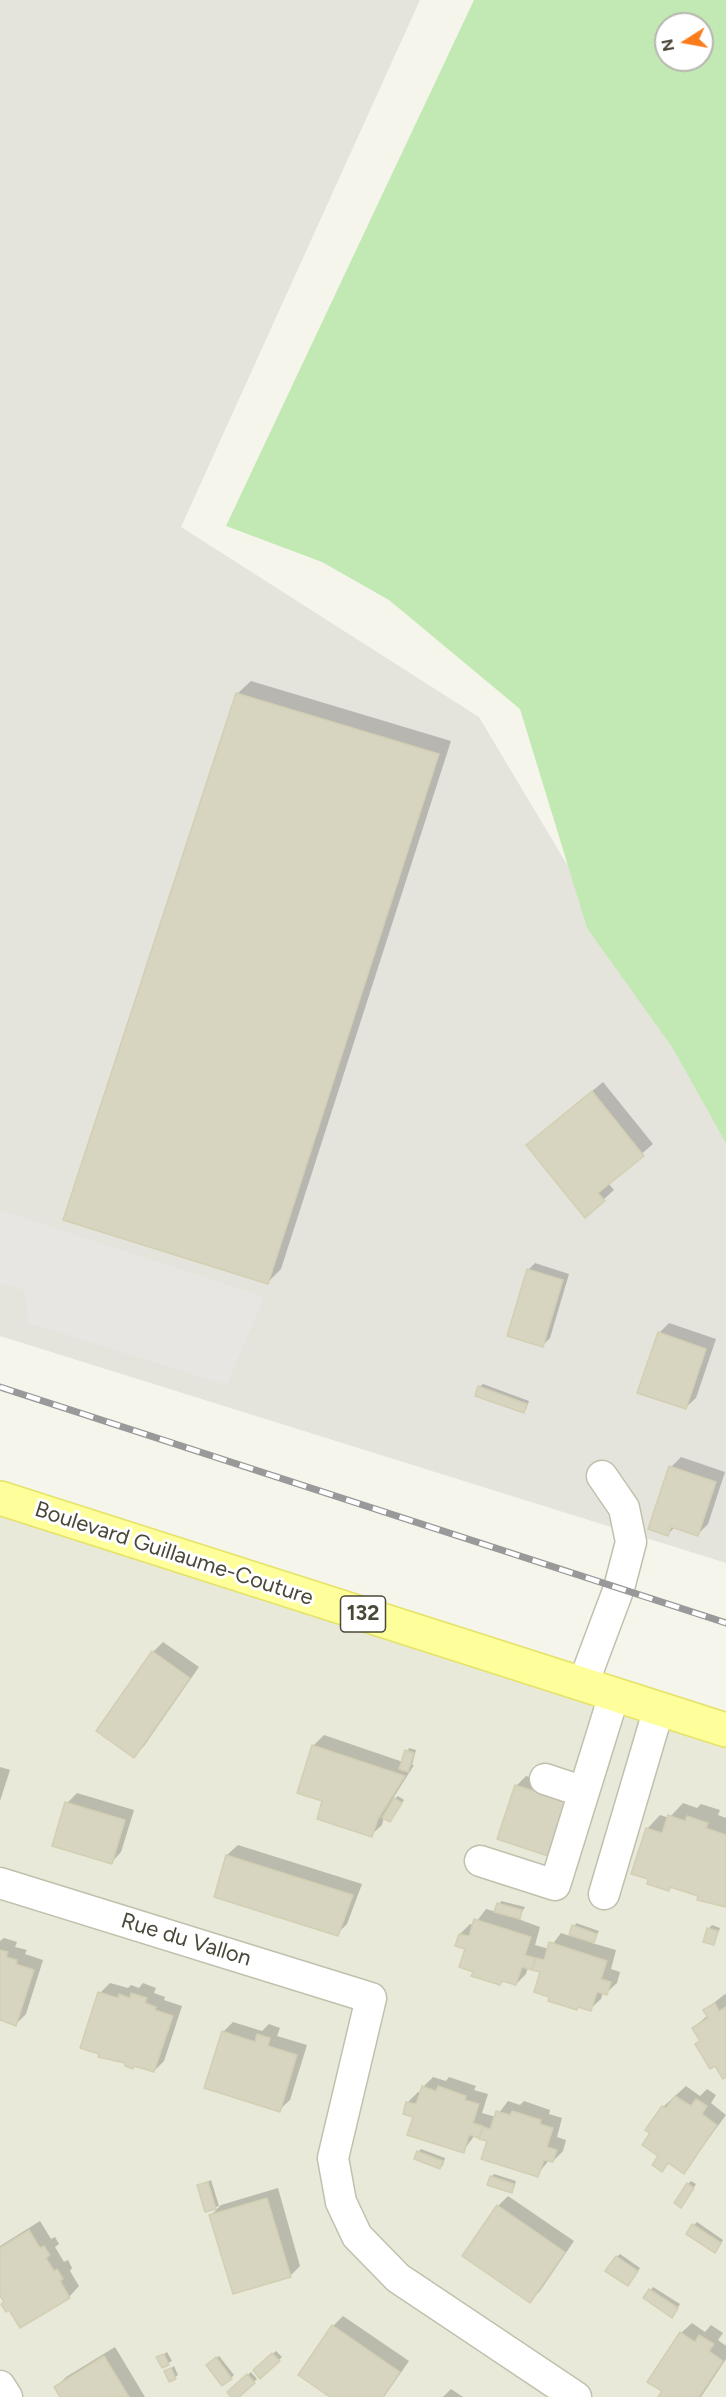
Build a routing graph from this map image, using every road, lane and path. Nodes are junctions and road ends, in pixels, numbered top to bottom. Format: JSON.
{"nodes":[{"id":1,"x":602,"y":1476,"type":"dead end"},
{"id":2,"x":0,"y":1498,"type":"edge"},
{"id":3,"x":583,"y":1684,"type":"junction"},
{"id":4,"x":614,"y":1695,"type":"junction"},
{"id":5,"x":658,"y":1708,"type":"junction"},
{"id":6,"x":726,"y":1730,"type":"edge"},
{"id":7,"x":544,"y":1779,"type":"dead end"},
{"id":8,"x":584,"y":1792,"type":"junction"},
{"id":9,"x":480,"y":1861,"type":"dead end"},
{"id":10,"x":0,"y":1883,"type":"edge"},
{"id":11,"x":604,"y":1894,"type":"dead end"},
{"id":12,"x":0,"y":2386,"type":"edge"},
{"id":13,"x":7,"y":2397,"type":"edge"},
{"id":14,"x":576,"y":2397,"type":"edge"}],
"edges":[{"from":1,"to":3,"type":"street"},
{"from":2,"to":3,"type":"main road","name":"Boulevard Guillaume-Couture","number":"132"},
{"from":3,"to":4,"type":"main road","name":"Boulevard Guillaume-Couture","number":"132"},
{"from":4,"to":5,"type":"main road","name":"Boulevard Guillaume-Couture","number":"132"},
{"from":4,"to":8,"type":"street"},
{"from":5,"to":6,"type":"main road","name":"Boulevard Guillaume-Couture","number":"132"},
{"from":5,"to":11,"type":"street"},
{"from":7,"to":8,"type":"street"},
{"from":8,"to":9,"type":"street"},
{"from":10,"to":14,"type":"street","name":"Rue du Vallon"},
{"from":12,"to":13,"type":"street"}]}
